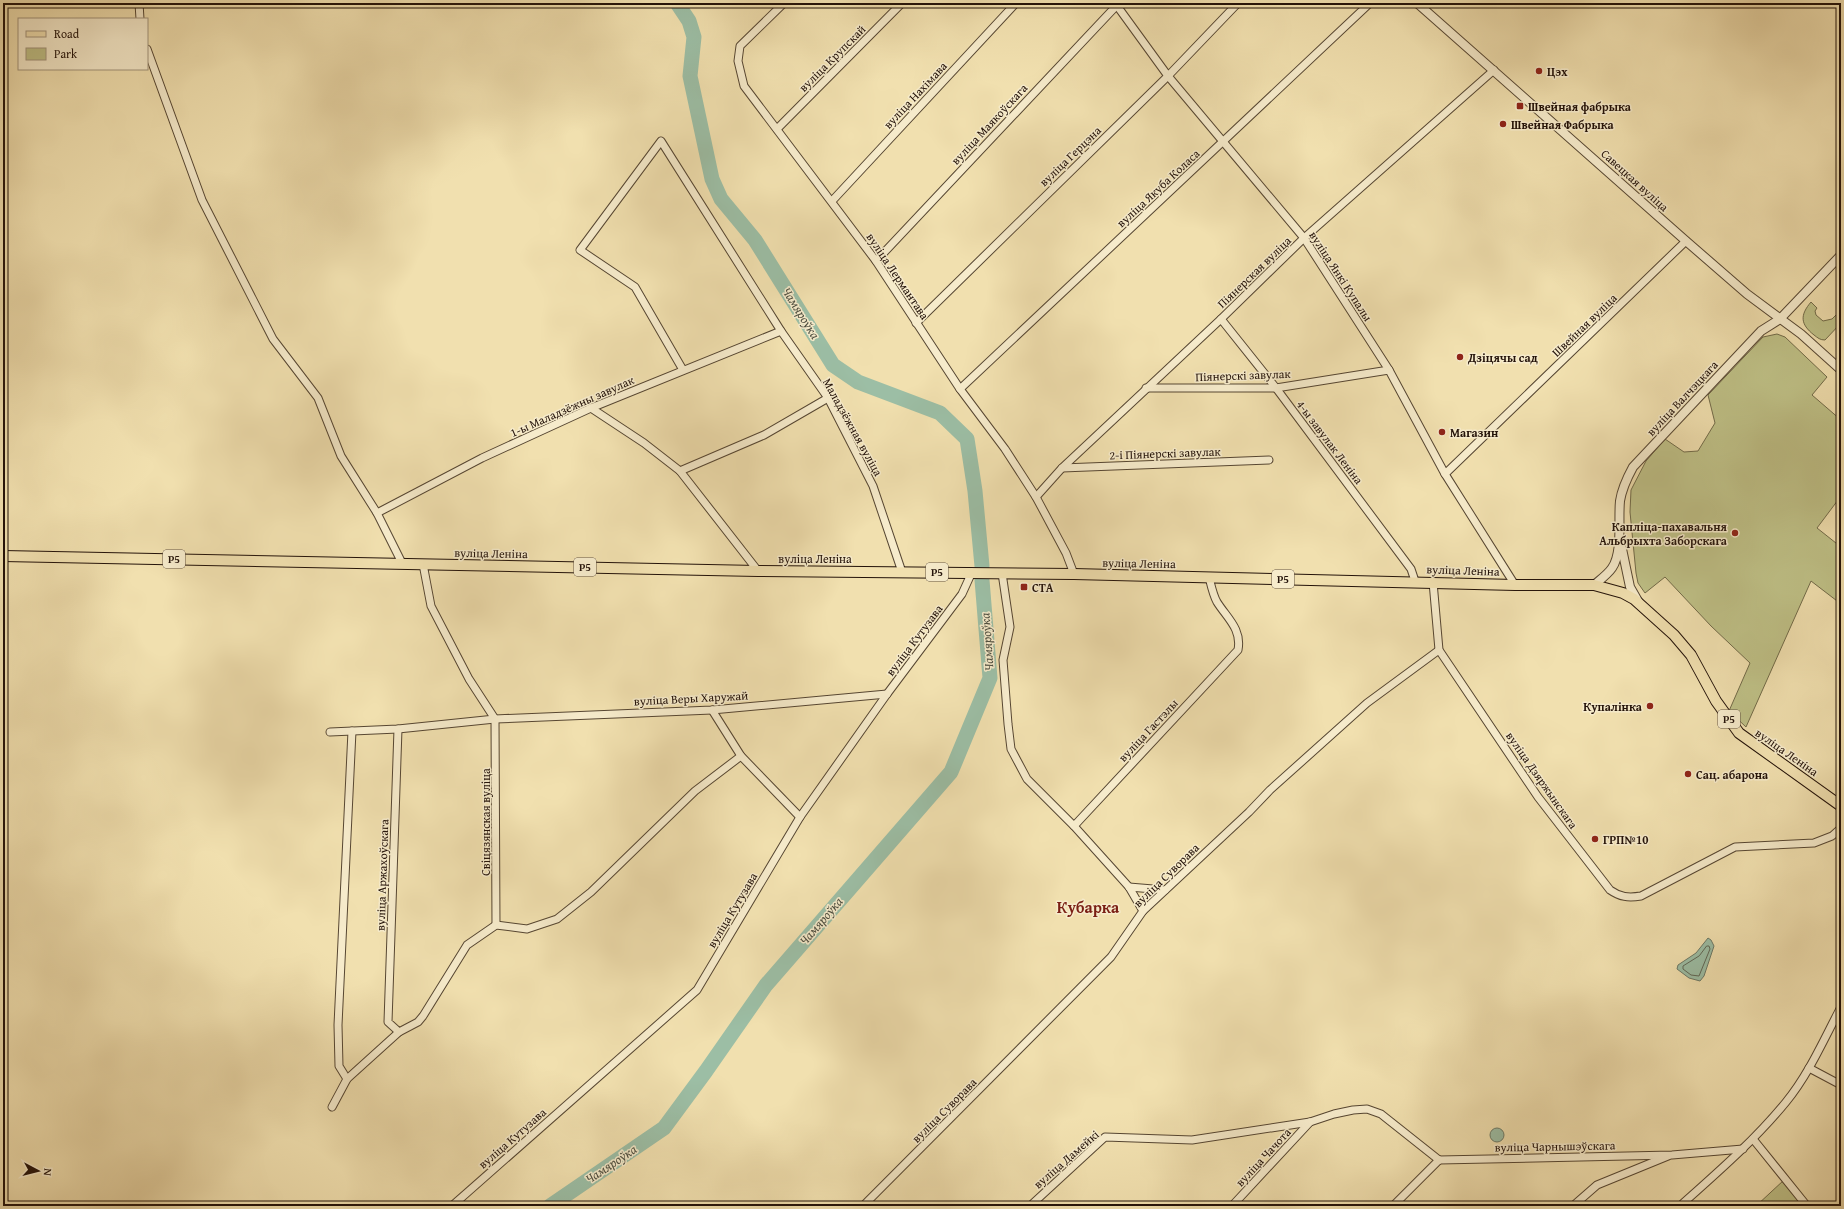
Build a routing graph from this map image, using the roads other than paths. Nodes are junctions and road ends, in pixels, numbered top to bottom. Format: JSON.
{"nodes":[{"id":1,"x":139,"y":3,"type":"edge"},
{"id":2,"x":784,"y":3,"type":"edge"},
{"id":3,"x":902,"y":3,"type":"edge"},
{"id":4,"x":1016,"y":3,"type":"edge"},
{"id":5,"x":1238,"y":3,"type":"edge"},
{"id":6,"x":1370,"y":3,"type":"edge"},
{"id":7,"x":1417,"y":3,"type":"edge"},
{"id":8,"x":1117,"y":4,"type":"edge"},
{"id":9,"x":140,"y":18,"type":"edge"},
{"id":10,"x":148,"y":52,"type":"edge"},
{"id":11,"x":1494,"y":70,"type":"junction"},
{"id":12,"x":1168,"y":76,"type":"junction"},
{"id":13,"x":777,"y":129,"type":"junction"},
{"id":14,"x":1224,"y":142,"type":"junction"},
{"id":15,"x":832,"y":201,"type":"junction"},
{"id":16,"x":1304,"y":238,"type":"junction"},
{"id":17,"x":1686,"y":241,"type":"junction"},
{"id":18,"x":1841,"y":255,"type":"edge"},
{"id":19,"x":876,"y":261,"type":"junction"},
{"id":20,"x":1221,"y":319,"type":"junction"},
{"id":21,"x":1780,"y":319,"type":"junction"},
{"id":22,"x":916,"y":323,"type":"junction"},
{"id":23,"x":781,"y":331,"type":"junction"},
{"id":24,"x":683,"y":370,"type":"junction"},
{"id":25,"x":1388,"y":370,"type":"junction"},
{"id":26,"x":1841,"y":370,"type":"edge"},
{"id":27,"x":1146,"y":388,"type":"junction"},
{"id":28,"x":1276,"y":388,"type":"junction"},
{"id":29,"x":960,"y":389,"type":"junction"},
{"id":30,"x":828,"y":398,"type":"junction"},
{"id":31,"x":591,"y":408,"type":"junction"},
{"id":32,"x":1269,"y":460,"type":"dead end"},
{"id":33,"x":1062,"y":468,"type":"junction"},
{"id":34,"x":680,"y":471,"type":"junction"},
{"id":35,"x":1446,"y":474,"type":"junction"},
{"id":36,"x":1036,"y":497,"type":"junction"},
{"id":37,"x":377,"y":513,"type":"junction"},
{"id":38,"x":1620,"y":541,"type":"junction"},
{"id":39,"x":3,"y":556,"type":"edge"},
{"id":40,"x":402,"y":563,"type":"junction"},
{"id":41,"x":423,"y":564,"type":"junction"},
{"id":42,"x":758,"y":571,"type":"junction"},
{"id":43,"x":902,"y":572,"type":"junction"},
{"id":44,"x":972,"y":572,"type":"junction"},
{"id":45,"x":1002,"y":573,"type":"junction"},
{"id":46,"x":1074,"y":574,"type":"junction"},
{"id":47,"x":1209,"y":577,"type":"junction"},
{"id":48,"x":1415,"y":581,"type":"junction"},
{"id":49,"x":1433,"y":582,"type":"junction"},
{"id":50,"x":1516,"y":585,"type":"junction"},
{"id":51,"x":1594,"y":585,"type":"junction"},
{"id":52,"x":1642,"y":607,"type":"junction"},
{"id":53,"x":1439,"y":650,"type":"junction"},
{"id":54,"x":887,"y":694,"type":"junction"},
{"id":55,"x":712,"y":710,"type":"junction"},
{"id":56,"x":495,"y":719,"type":"junction"},
{"id":57,"x":398,"y":729,"type":"junction"},
{"id":58,"x":352,"y":731,"type":"junction"},
{"id":59,"x":330,"y":732,"type":"dead end"},
{"id":60,"x":741,"y":756,"type":"junction"},
{"id":61,"x":1841,"y":806,"type":"edge"},
{"id":62,"x":800,"y":817,"type":"junction"},
{"id":63,"x":1074,"y":826,"type":"junction"},
{"id":64,"x":1841,"y":828,"type":"edge"},
{"id":65,"x":1129,"y":887,"type":"junction"},
{"id":66,"x":1165,"y":890,"type":"junction"},
{"id":67,"x":1143,"y":911,"type":"junction"},
{"id":68,"x":496,"y":925,"type":"junction"},
{"id":69,"x":1841,"y":1007,"type":"edge"},
{"id":70,"x":399,"y":1032,"type":"junction"},
{"id":71,"x":1809,"y":1068,"type":"junction"},
{"id":72,"x":347,"y":1079,"type":"junction"},
{"id":73,"x":1841,"y":1085,"type":"edge"},
{"id":74,"x":332,"y":1106,"type":"dead end"},
{"id":75,"x":1310,"y":1122,"type":"junction"},
{"id":76,"x":1753,"y":1139,"type":"junction"},
{"id":77,"x":1743,"y":1149,"type":"junction"},
{"id":78,"x":1672,"y":1155,"type":"junction"},
{"id":79,"x":1439,"y":1160,"type":"junction"},
{"id":80,"x":452,"y":1206,"type":"edge"},
{"id":81,"x":863,"y":1206,"type":"edge"},
{"id":82,"x":1030,"y":1206,"type":"edge"},
{"id":83,"x":1232,"y":1206,"type":"edge"},
{"id":84,"x":1393,"y":1206,"type":"edge"},
{"id":85,"x":1573,"y":1206,"type":"edge"},
{"id":86,"x":1680,"y":1206,"type":"edge"},
{"id":87,"x":1807,"y":1206,"type":"edge"}],
"edges":[{"from":1,"to":9,"type":"street"},
{"from":2,"to":13,"type":"street","name":"вуліца Лермантава"},
{"from":3,"to":13,"type":"street","name":"вуліца Крупскай"},
{"from":4,"to":15,"type":"street","name":"вуліца Нахімава"},
{"from":5,"to":12,"type":"street","name":"вуліца Герцэна"},
{"from":6,"to":14,"type":"street","name":"вуліца Якуба Коласа"},
{"from":7,"to":11,"type":"street","name":"Савецкая вуліца"},
{"from":8,"to":12,"type":"street","name":"вуліца Янкі Купалы"},
{"from":8,"to":19,"type":"street","name":"вуліца Маякоўскага"},
{"from":10,"to":37,"type":"street"},
{"from":11,"to":16,"type":"street","name":"Піянерская вуліца"},
{"from":11,"to":17,"type":"street","name":"Савецкая вуліца"},
{"from":12,"to":14,"type":"street","name":"вуліца Янкі Купалы"},
{"from":12,"to":22,"type":"street","name":"вуліца Герцэна"},
{"from":13,"to":15,"type":"street","name":"вуліца Лермантава"},
{"from":14,"to":16,"type":"street","name":"вуліца Янкі Купалы"},
{"from":14,"to":29,"type":"street","name":"вуліца Якуба Коласа"},
{"from":15,"to":19,"type":"street","name":"вуліца Лермантава"},
{"from":16,"to":20,"type":"street","name":"Піянерская вуліца"},
{"from":16,"to":25,"type":"street","name":"вуліца Янкі Купалы"},
{"from":17,"to":21,"type":"street","name":"Савецкая вуліца"},
{"from":17,"to":35,"type":"street","name":"Швейная вуліца"},
{"from":18,"to":21,"type":"street","name":"вуліца Валчэцкага"},
{"from":19,"to":22,"type":"street","name":"вуліца Лермантава"},
{"from":20,"to":27,"type":"street","name":"Піянерская вуліца"},
{"from":20,"to":28,"type":"street","name":"4-ы завулак Леніна"},
{"from":21,"to":26,"type":"street","name":"Савецкая вуліца"},
{"from":21,"to":38,"type":"street","name":"вуліца Валчэцкага"},
{"from":22,"to":29,"type":"street","name":"вуліца Лермантава"},
{"from":23,"to":24,"type":"street","name":"1-ы Маладзёжны завулак"},
{"from":23,"to":24,"type":"street","name":"Маладзёжная вуліца"},
{"from":23,"to":30,"type":"street","name":"Маладзёжная вуліца"},
{"from":24,"to":31,"type":"street","name":"1-ы Маладзёжны завулак"},
{"from":25,"to":28,"type":"street","name":"Піянерскі завулак"},
{"from":25,"to":35,"type":"street","name":"вуліца Янкі Купалы"},
{"from":27,"to":28,"type":"street","name":"Піянерскі завулак"},
{"from":27,"to":33,"type":"street","name":"Піянерская вуліца"},
{"from":28,"to":48,"type":"street","name":"4-ы завулак Леніна"},
{"from":29,"to":36,"type":"street","name":"вуліца Лермантава"},
{"from":30,"to":34,"type":"street"},
{"from":30,"to":43,"type":"street","name":"Маладзёжная вуліца"},
{"from":31,"to":34,"type":"street"},
{"from":31,"to":37,"type":"street","name":"1-ы Маладзёжны завулак"},
{"from":32,"to":33,"type":"street","name":"2-і Піянерскі завулак"},
{"from":33,"to":36,"type":"street","name":"Піянерская вуліца"},
{"from":34,"to":42,"type":"street"},
{"from":35,"to":50,"type":"street","name":"вуліца Янкі Купалы"},
{"from":36,"to":46,"type":"street","name":"вуліца Лермантава"},
{"from":37,"to":40,"type":"street"},
{"from":38,"to":51,"type":"street","name":"вуліца Валчэцкага"},
{"from":38,"to":52,"type":"street"},
{"from":39,"to":40,"type":"main road","name":"вуліца Леніна","number":"Р5"},
{"from":40,"to":41,"type":"main road","name":"вуліца Леніна","number":"Р5"},
{"from":41,"to":42,"type":"main road","name":"вуліца Леніна","number":"Р5"},
{"from":41,"to":56,"type":"street"},
{"from":42,"to":43,"type":"main road","name":"вуліца Леніна","number":"Р5"},
{"from":43,"to":44,"type":"main road","name":"вуліца Леніна","number":"Р5"},
{"from":44,"to":45,"type":"main road","name":"вуліца Леніна","number":"Р5"},
{"from":44,"to":54,"type":"street","name":"вуліца Кутузава"},
{"from":45,"to":46,"type":"main road","name":"вуліца Леніна","number":"Р5"},
{"from":45,"to":63,"type":"street"},
{"from":46,"to":47,"type":"main road","name":"вуліца Леніна","number":"Р5"},
{"from":47,"to":48,"type":"main road","name":"вуліца Леніна","number":"Р5"},
{"from":47,"to":63,"type":"street","name":"вуліца Гастэлы"},
{"from":48,"to":49,"type":"main road","name":"вуліца Леніна","number":"Р5"},
{"from":49,"to":50,"type":"main road","name":"вуліца Леніна","number":"Р5"},
{"from":49,"to":53,"type":"street","name":"вуліца Дзяржынскага"},
{"from":50,"to":51,"type":"main road","name":"вуліца Леніна","number":"Р5"},
{"from":51,"to":52,"type":"main road","name":"вуліца Леніна","number":"Р5"},
{"from":52,"to":61,"type":"main road","name":"вуліца Леніна","number":"Р5"},
{"from":53,"to":64,"type":"street","name":"вуліца Дзяржынскага"},
{"from":53,"to":66,"type":"street","name":"вуліца Суворава"},
{"from":54,"to":55,"type":"street","name":"вуліца Веры Харужай"},
{"from":54,"to":62,"type":"street","name":"вуліца Кутузава"},
{"from":55,"to":56,"type":"street","name":"вуліца Веры Харужай"},
{"from":55,"to":60,"type":"street"},
{"from":56,"to":57,"type":"street","name":"вуліца Веры Харужай"},
{"from":56,"to":68,"type":"street","name":"Свіцязянская вуліца"},
{"from":57,"to":58,"type":"street","name":"вуліца Веры Харужай"},
{"from":57,"to":70,"type":"street","name":"вуліца Аржахоўскага"},
{"from":58,"to":59,"type":"street","name":"вуліца Веры Харужай"},
{"from":58,"to":72,"type":"street"},
{"from":60,"to":62,"type":"street"},
{"from":60,"to":68,"type":"street"},
{"from":62,"to":80,"type":"street","name":"вуліца Кутузава"},
{"from":63,"to":65,"type":"street"},
{"from":65,"to":66,"type":"street"},
{"from":65,"to":67,"type":"street"},
{"from":66,"to":67,"type":"street","name":"вуліца Суворава"},
{"from":67,"to":81,"type":"street","name":"вуліца Суворава"},
{"from":68,"to":70,"type":"street"},
{"from":69,"to":71,"type":"street"},
{"from":70,"to":72,"type":"street"},
{"from":71,"to":73,"type":"street"},
{"from":71,"to":76,"type":"street"},
{"from":72,"to":74,"type":"street"},
{"from":75,"to":79,"type":"street","name":"вуліца Дамейкі"},
{"from":75,"to":82,"type":"street","name":"вуліца Дамейкі"},
{"from":75,"to":83,"type":"street","name":"вуліца Чачота"},
{"from":76,"to":77,"type":"street"},
{"from":76,"to":87,"type":"street"},
{"from":77,"to":78,"type":"street","name":"вуліца Чарнышэўскага"},
{"from":77,"to":86,"type":"street"},
{"from":78,"to":79,"type":"street","name":"вуліца Чарнышэўскага"},
{"from":78,"to":85,"type":"street","name":"вуліца Чарнышэўскага"},
{"from":79,"to":84,"type":"street"}]}
